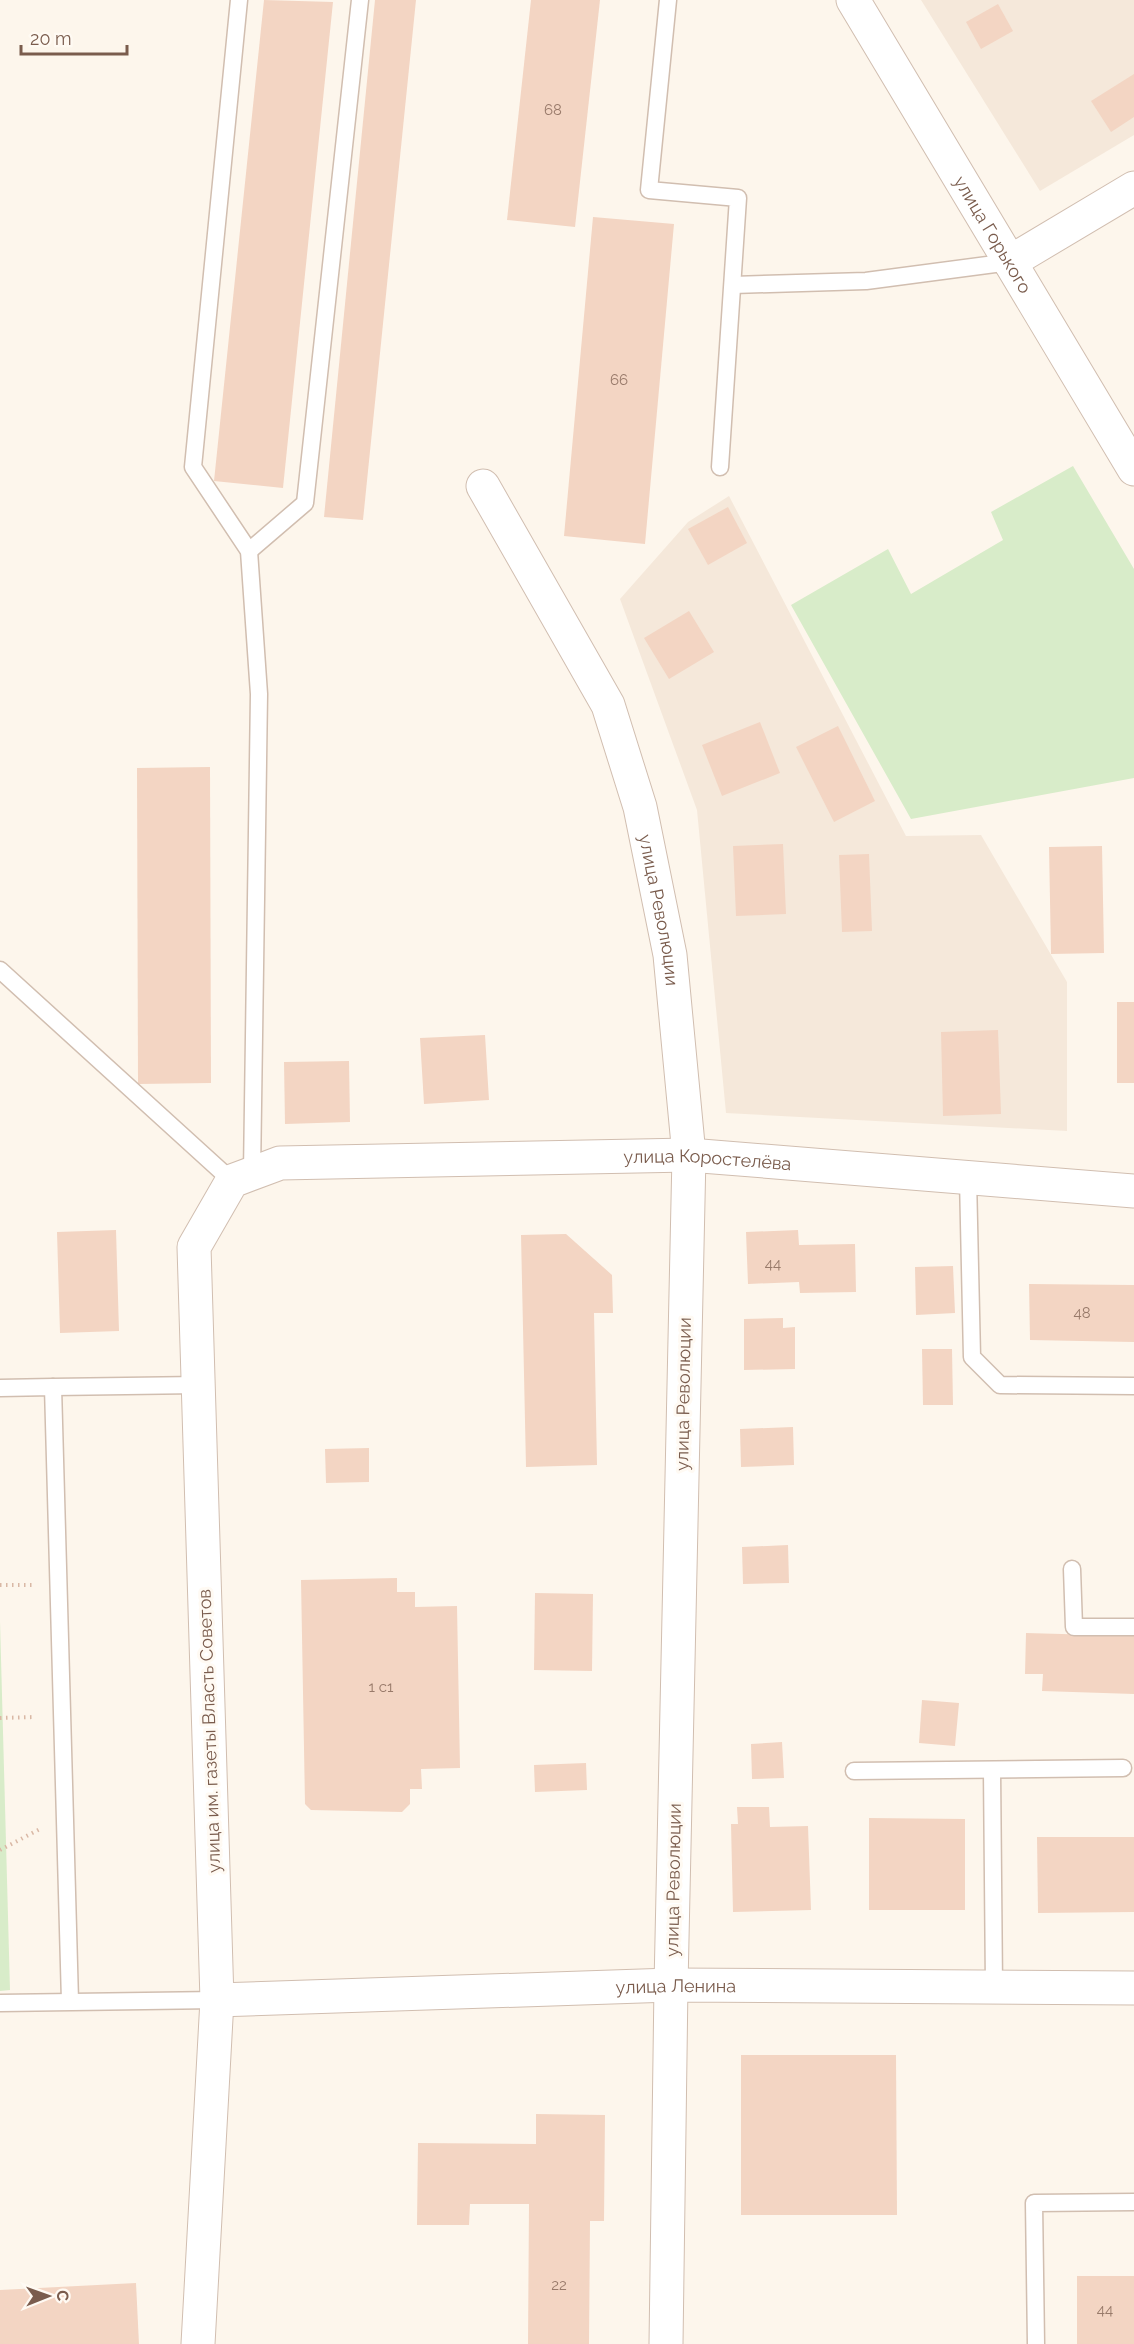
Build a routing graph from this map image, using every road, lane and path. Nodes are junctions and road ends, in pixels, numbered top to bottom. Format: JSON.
{"nodes":[{"id":1,"x":239,"y":0,"type":"edge"},
{"id":2,"x":360,"y":0,"type":"edge"},
{"id":3,"x":668,"y":0,"type":"edge"},
{"id":4,"x":853,"y":0,"type":"edge"},
{"id":5,"x":1134,"y":188,"type":"edge"},
{"id":6,"x":1010,"y":262,"type":"junction"},
{"id":7,"x":733,"y":285,"type":"junction"},
{"id":8,"x":720,"y":467,"type":"dead end"},
{"id":9,"x":1134,"y":469,"type":"edge"},
{"id":10,"x":483,"y":486,"type":"dead end"},
{"id":11,"x":249,"y":552,"type":"junction"},
{"id":12,"x":0,"y":970,"type":"edge"},
{"id":13,"x":689,"y":1155,"type":"junction"},
{"id":14,"x":255,"y":1172,"type":"junction"},
{"id":15,"x":968,"y":1178,"type":"junction"},
{"id":16,"x":1134,"y":1191,"type":"edge"},
{"id":17,"x":199,"y":1385,"type":"junction"},
{"id":18,"x":1134,"y":1386,"type":"edge"},
{"id":19,"x":53,"y":1387,"type":"junction"},
{"id":20,"x":0,"y":1388,"type":"edge"},
{"id":21,"x":1072,"y":1569,"type":"dead end"},
{"id":22,"x":1134,"y":1627,"type":"edge"},
{"id":23,"x":62,"y":1717,"type":"junction"},
{"id":24,"x":0,"y":1718,"type":"edge"},
{"id":25,"x":1123,"y":1768,"type":"dead end"},
{"id":26,"x":992,"y":1770,"type":"junction"},
{"id":27,"x":855,"y":1771,"type":"dead end"},
{"id":28,"x":65,"y":1815,"type":"junction"},
{"id":29,"x":0,"y":1850,"type":"edge"},
{"id":30,"x":671,"y":1985,"type":"junction"},
{"id":31,"x":994,"y":1987,"type":"junction"},
{"id":32,"x":1134,"y":1988,"type":"edge"},
{"id":33,"x":217,"y":2000,"type":"junction"},
{"id":34,"x":70,"y":2001,"type":"junction"},
{"id":35,"x":0,"y":2003,"type":"edge"},
{"id":36,"x":1134,"y":2202,"type":"edge"},
{"id":37,"x":198,"y":2344,"type":"edge"},
{"id":38,"x":666,"y":2344,"type":"edge"},
{"id":39,"x":1036,"y":2344,"type":"edge"}],
"edges":[{"from":1,"to":11,"type":"lane"},
{"from":2,"to":11,"type":"lane"},
{"from":3,"to":7,"type":"lane"},
{"from":4,"to":6,"type":"street","name":"улица Горького"},
{"from":5,"to":6,"type":"street"},
{"from":6,"to":7,"type":"lane"},
{"from":6,"to":9,"type":"street","name":"улица Горького"},
{"from":7,"to":8,"type":"lane"},
{"from":10,"to":13,"type":"street","name":"улица Революции"},
{"from":11,"to":14,"type":"lane"},
{"from":12,"to":14,"type":"lane"},
{"from":13,"to":14,"type":"street","name":"улица Коростелёва"},
{"from":13,"to":15,"type":"street","name":"улица Коростелёва"},
{"from":13,"to":30,"type":"street","name":"улица Революции"},
{"from":14,"to":17,"type":"street","name":"улица им. газеты Власть Советов"},
{"from":15,"to":16,"type":"street","name":"улица Коростелёва"},
{"from":15,"to":18,"type":"lane"},
{"from":17,"to":19,"type":"lane"},
{"from":17,"to":33,"type":"street","name":"улица им. газеты Власть Советов"},
{"from":19,"to":20,"type":"lane"},
{"from":19,"to":23,"type":"lane"},
{"from":21,"to":22,"type":"lane"},
{"from":23,"to":24,"type":"path"},
{"from":23,"to":28,"type":"lane"},
{"from":25,"to":26,"type":"lane"},
{"from":26,"to":27,"type":"lane"},
{"from":26,"to":31,"type":"lane"},
{"from":28,"to":29,"type":"path"},
{"from":28,"to":34,"type":"lane"},
{"from":30,"to":31,"type":"street","name":"улица Ленина"},
{"from":30,"to":33,"type":"street","name":"улица Ленина"},
{"from":30,"to":38,"type":"street","name":"улица Революции"},
{"from":31,"to":32,"type":"street","name":"улица Ленина"},
{"from":33,"to":34,"type":"lane"},
{"from":33,"to":37,"type":"street","name":"улица им. газеты Власть Советов"},
{"from":34,"to":35,"type":"lane"},
{"from":36,"to":39,"type":"lane"}]}
